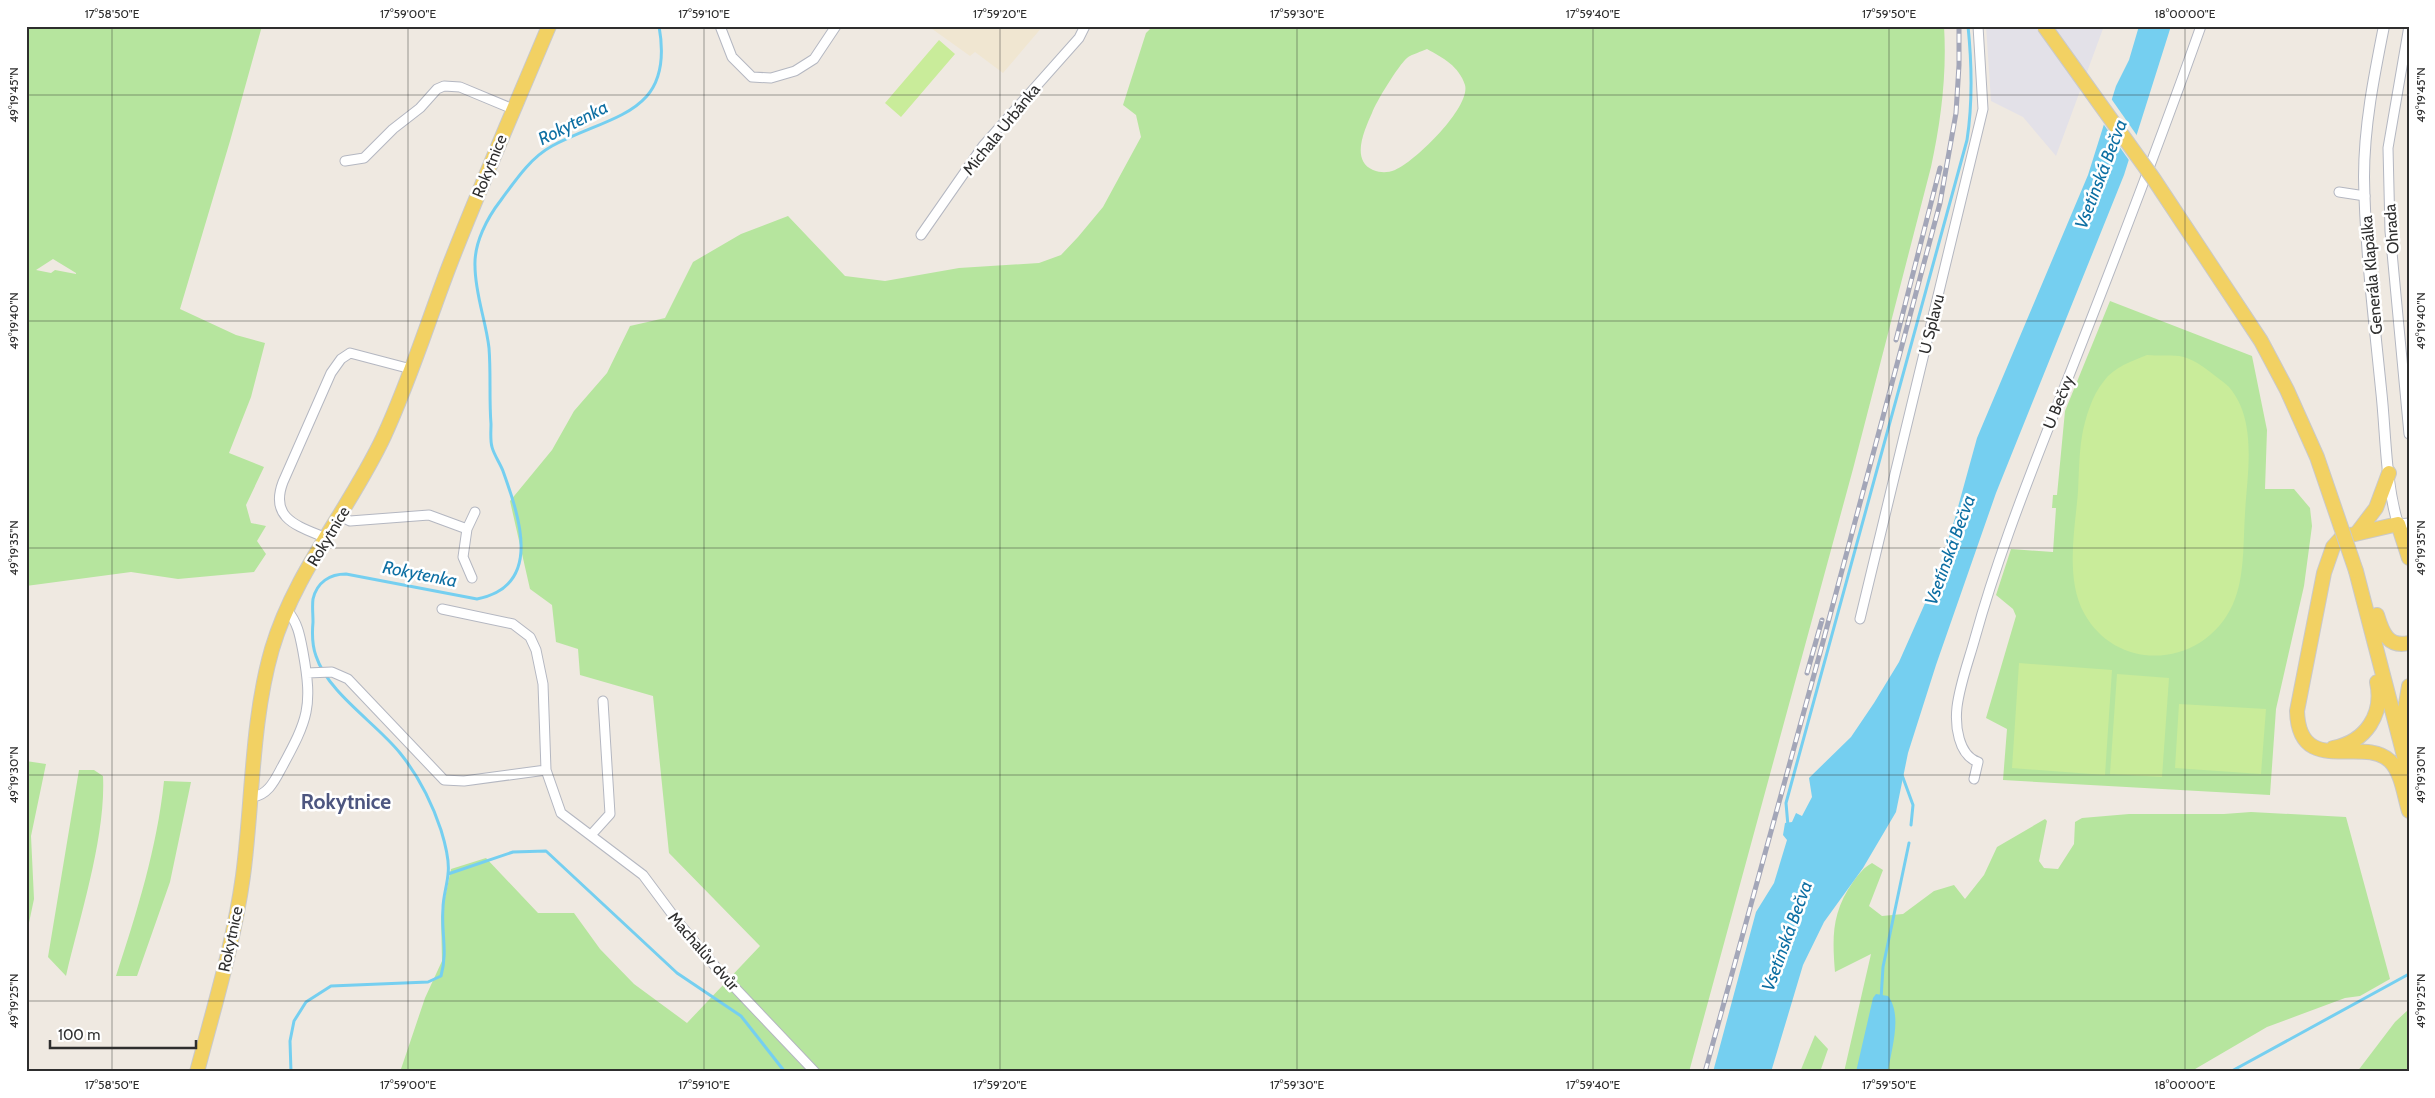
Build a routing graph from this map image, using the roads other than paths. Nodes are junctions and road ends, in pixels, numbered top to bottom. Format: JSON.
{"nodes":[{"id":1,"x":549,"y":26,"type":"edge"},
{"id":2,"x":720,"y":26,"type":"edge"},
{"id":3,"x":836,"y":26,"type":"edge"},
{"id":4,"x":1085,"y":26,"type":"edge"},
{"id":5,"x":1978,"y":26,"type":"edge"},
{"id":6,"x":2044,"y":26,"type":"edge"},
{"id":7,"x":2201,"y":26,"type":"edge"},
{"id":8,"x":2384,"y":26,"type":"edge"},
{"id":9,"x":2409,"y":26,"type":"edge"},
{"id":10,"x":513,"y":109,"type":"junction"},
{"id":11,"x":345,"y":161,"type":"dead end"},
{"id":12,"x":2338,"y":192,"type":"dead end"},
{"id":13,"x":2365,"y":196,"type":"junction"},
{"id":14,"x":922,"y":235,"type":"dead end"},
{"id":15,"x":411,"y":369,"type":"junction"},
{"id":16,"x":2409,"y":434,"type":"edge"},
{"id":17,"x":2390,"y":473,"type":"junction"},
{"id":18,"x":475,"y":512,"type":"dead end"},
{"id":19,"x":340,"y":516,"type":"junction"},
{"id":20,"x":2404,"y":523,"type":"edge"},
{"id":21,"x":467,"y":529,"type":"junction"},
{"id":22,"x":2356,"y":532,"type":"junction"},
{"id":23,"x":326,"y":538,"type":"junction"},
{"id":24,"x":2409,"y":558,"type":"edge"},
{"id":25,"x":2358,"y":577,"type":"junction"},
{"id":26,"x":472,"y":578,"type":"dead end"},
{"id":27,"x":442,"y":609,"type":"dead end"},
{"id":28,"x":287,"y":610,"type":"junction"},
{"id":29,"x":1860,"y":619,"type":"dead end"},
{"id":30,"x":2409,"y":643,"type":"edge"},
{"id":31,"x":307,"y":673,"type":"junction"},
{"id":32,"x":2409,"y":686,"type":"edge"},
{"id":33,"x":603,"y":701,"type":"dead end"},
{"id":34,"x":2409,"y":740,"type":"edge"},
{"id":35,"x":2325,"y":750,"type":"junction"},
{"id":36,"x":546,"y":770,"type":"junction"},
{"id":37,"x":2409,"y":775,"type":"edge"},
{"id":38,"x":1974,"y":779,"type":"dead end"},
{"id":39,"x":251,"y":797,"type":"junction"},
{"id":40,"x":2409,"y":811,"type":"edge"},
{"id":41,"x":591,"y":835,"type":"junction"},
{"id":42,"x":197,"y":1072,"type":"edge"},
{"id":43,"x":815,"y":1072,"type":"edge"}],
"edges":[{"from":1,"to":10,"type":"main road","name":"Rokytnice"},
{"from":2,"to":3,"type":"street"},
{"from":4,"to":14,"type":"street","name":"Michala Urbánka"},
{"from":5,"to":29,"type":"street","name":"U Splavu"},
{"from":6,"to":25,"type":"main road","bridge":true},
{"from":7,"to":38,"type":"street","name":"U Bečvy"},
{"from":8,"to":13,"type":"street","name":"Generála Klapálka"},
{"from":9,"to":16,"type":"street","name":"Ohrada"},
{"from":10,"to":11,"type":"street"},
{"from":10,"to":15,"type":"main road","name":"Rokytnice"},
{"from":12,"to":13,"type":"street"},
{"from":13,"to":17,"type":"street","name":"Generála Klapálka"},
{"from":15,"to":19,"type":"main road","name":"Rokytnice"},
{"from":15,"to":23,"type":"street"},
{"from":17,"to":20,"type":"street","name":"Generála Klapálka"},
{"from":17,"to":22,"type":"main road"},
{"from":18,"to":21,"type":"street"},
{"from":19,"to":21,"type":"street"},
{"from":19,"to":23,"type":"main road","name":"Rokytnice"},
{"from":20,"to":22,"type":"main road"},
{"from":20,"to":24,"type":"main road"},
{"from":21,"to":26,"type":"street"},
{"from":22,"to":35,"type":"main road"},
{"from":23,"to":28,"type":"main road","name":"Rokytnice"},
{"from":25,"to":30,"type":"main road"},
{"from":25,"to":35,"type":"main road"},
{"from":25,"to":37,"type":"main road"},
{"from":27,"to":36,"type":"street","name":"Machalův dvůr"},
{"from":28,"to":31,"type":"street"},
{"from":28,"to":39,"type":"main road","name":"Rokytnice"},
{"from":31,"to":36,"type":"street"},
{"from":31,"to":39,"type":"street"},
{"from":32,"to":34,"type":"main road"},
{"from":33,"to":41,"type":"street"},
{"from":35,"to":40,"type":"main road"},
{"from":36,"to":41,"type":"street","name":"Machalův dvůr"},
{"from":39,"to":42,"type":"main road","name":"Rokytnice"},
{"from":41,"to":43,"type":"street","name":"Machalův dvůr"}]}
